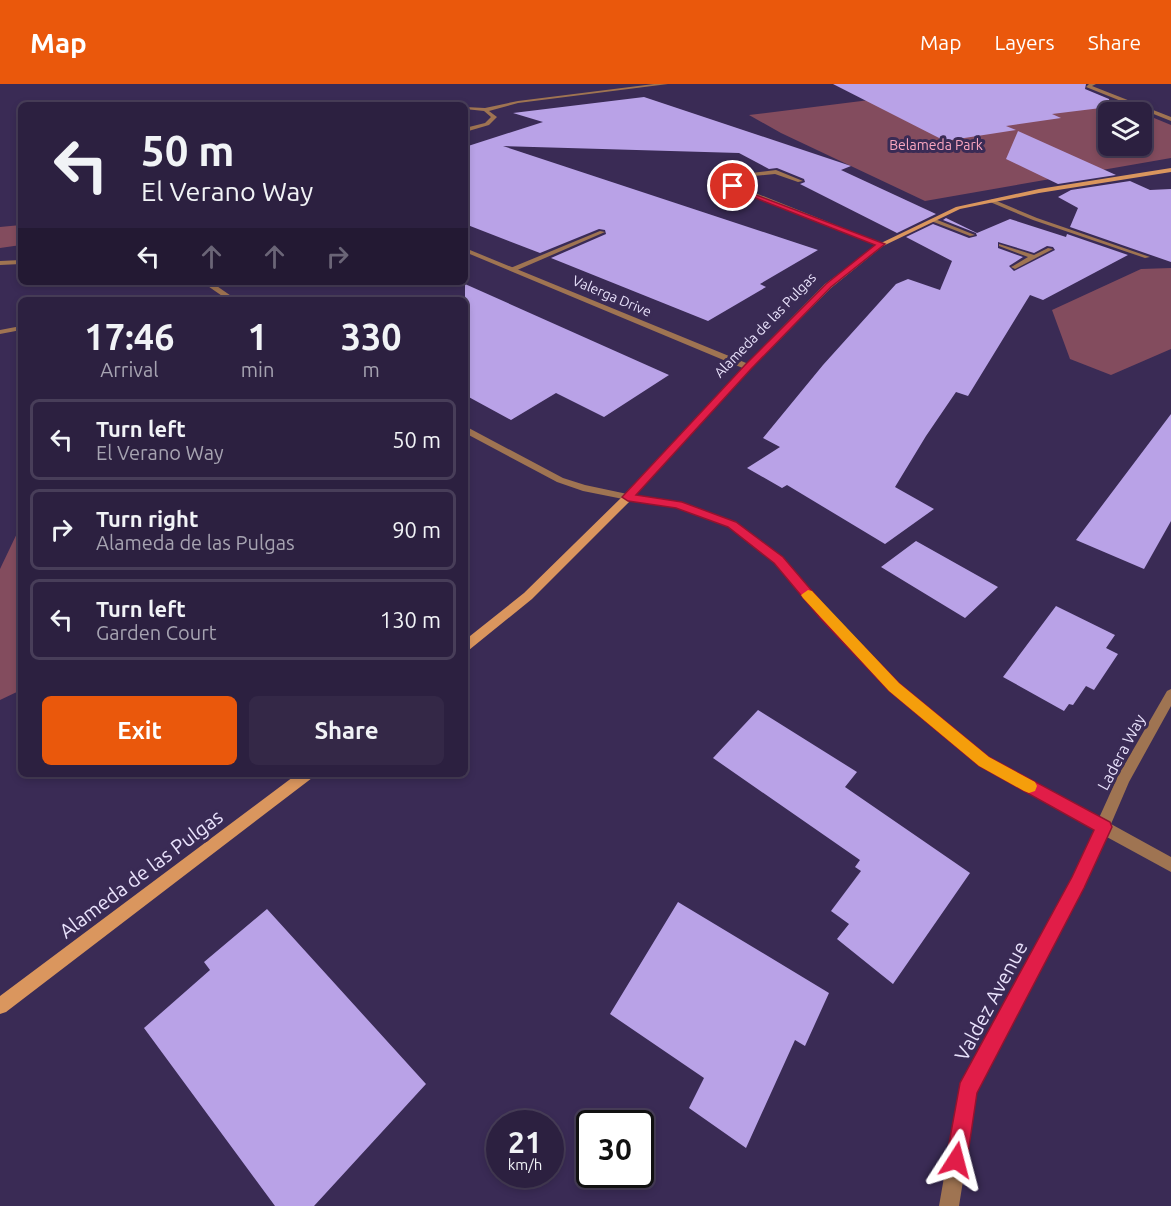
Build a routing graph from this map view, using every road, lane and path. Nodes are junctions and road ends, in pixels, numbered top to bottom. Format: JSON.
{"nodes":[{"id":1,"x":666,"y":84,"type":"edge"},
{"id":2,"x":1094,"y":84,"type":"edge"},
{"id":3,"x":468,"y":108,"type":"edge"},
{"id":4,"x":485,"y":110,"type":"junction"},
{"id":5,"x":1171,"y":119,"type":"edge"},
{"id":6,"x":468,"y":129,"type":"edge"},
{"id":7,"x":1171,"y":170,"type":"edge"},
{"id":8,"x":800,"y":181,"type":"dead end"},
{"id":9,"x":992,"y":201,"type":"junction"},
{"id":10,"x":933,"y":220,"type":"junction"},
{"id":11,"x":602,"y":232,"type":"dead end"},
{"id":12,"x":972,"y":235,"type":"dead end"},
{"id":13,"x":881,"y":244,"type":"junction"},
{"id":14,"x":1001,"y":245,"type":"dead end"},
{"id":15,"x":1050,"y":249,"type":"dead end"},
{"id":16,"x":468,"y":251,"type":"edge"},
{"id":17,"x":1034,"y":257,"type":"junction"},
{"id":18,"x":1147,"y":257,"type":"dead end"},
{"id":19,"x":18,"y":262,"type":"edge"},
{"id":20,"x":0,"y":263,"type":"edge"},
{"id":21,"x":1015,"y":267,"type":"dead end"},
{"id":22,"x":512,"y":269,"type":"junction"},
{"id":23,"x":210,"y":285,"type":"edge"},
{"id":24,"x":228,"y":297,"type":"edge"},
{"id":25,"x":18,"y":329,"type":"edge"},
{"id":26,"x":0,"y":332,"type":"edge"},
{"id":27,"x":748,"y":367,"type":"junction"},
{"id":28,"x":468,"y":431,"type":"edge"},
{"id":29,"x":628,"y":497,"type":"junction"},
{"id":30,"x":468,"y":645,"type":"edge"},
{"id":31,"x":1171,"y":694,"type":"edge"},
{"id":32,"x":303,"y":777,"type":"edge"},
{"id":33,"x":1104,"y":827,"type":"junction"},
{"id":34,"x":1171,"y":865,"type":"edge"},
{"id":35,"x":0,"y":1006,"type":"edge"},
{"id":36,"x":949,"y":1206,"type":"edge"}],
"edges":[{"from":1,"to":4,"type":"street"},
{"from":2,"to":5,"type":"street"},
{"from":3,"to":4,"type":"street"},
{"from":4,"to":6,"type":"street"},
{"from":7,"to":9,"type":"main road","name":"Alameda de las Pulgas"},
{"from":8,"to":13,"type":"street"},
{"from":9,"to":10,"type":"main road","name":"Alameda de las Pulgas"},
{"from":9,"to":18,"type":"street"},
{"from":10,"to":12,"type":"street"},
{"from":10,"to":13,"type":"main road","name":"Alameda de las Pulgas"},
{"from":11,"to":22,"type":"street"},
{"from":13,"to":27,"type":"main road","name":"Alameda de las Pulgas"},
{"from":14,"to":17,"type":"street"},
{"from":15,"to":17,"type":"street"},
{"from":16,"to":22,"type":"street","name":"Valerga Drive"},
{"from":17,"to":21,"type":"street"},
{"from":19,"to":20,"type":"street"},
{"from":22,"to":27,"type":"street","name":"Valerga Drive"},
{"from":23,"to":24,"type":"street"},
{"from":25,"to":26,"type":"street"},
{"from":27,"to":29,"type":"main road","name":"Alameda de las Pulgas"},
{"from":28,"to":29,"type":"street"},
{"from":29,"to":30,"type":"main road","name":"Alameda de las Pulgas"},
{"from":29,"to":33,"type":"street"},
{"from":31,"to":33,"type":"street","name":"Ladera Way"},
{"from":32,"to":35,"type":"main road","name":"Alameda de las Pulgas"},
{"from":33,"to":34,"type":"street"},
{"from":33,"to":36,"type":"street","name":"Valdez Avenue"}]}
